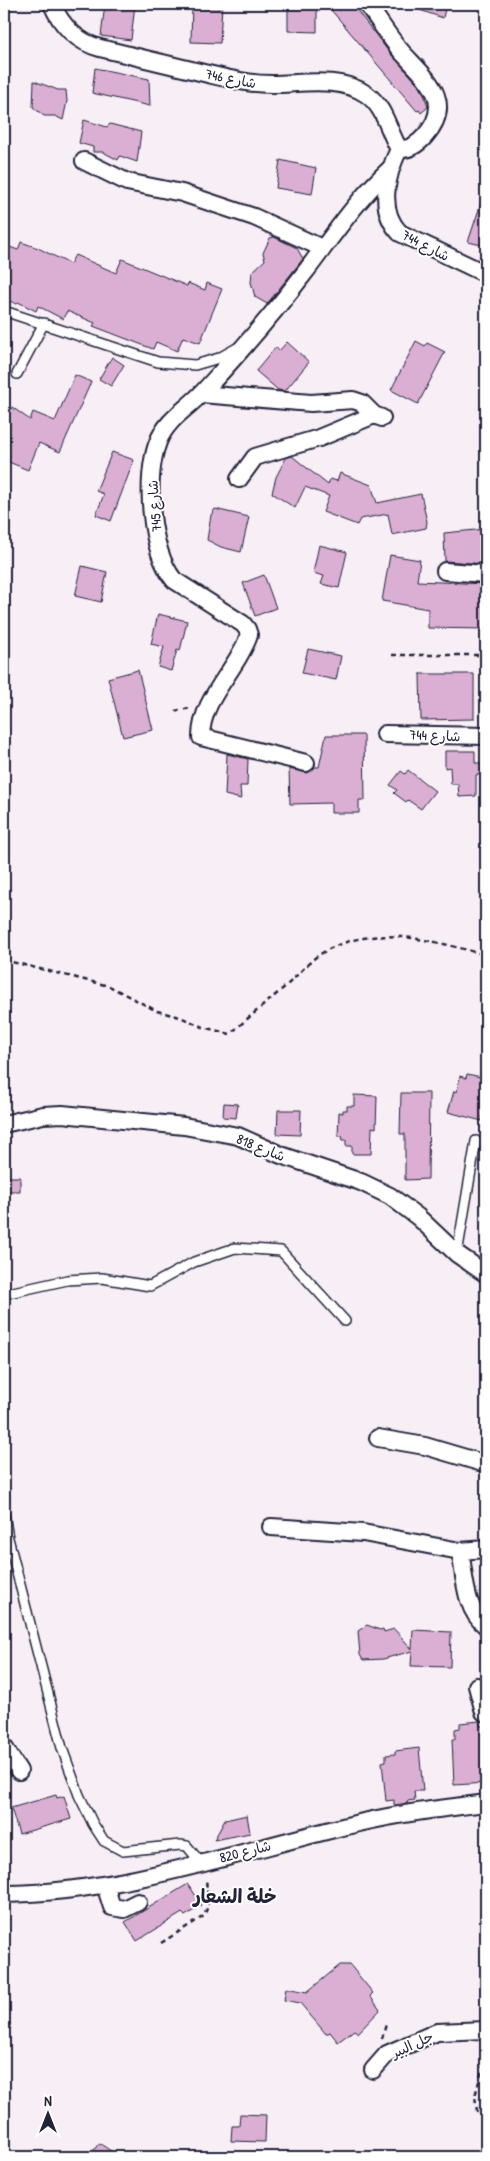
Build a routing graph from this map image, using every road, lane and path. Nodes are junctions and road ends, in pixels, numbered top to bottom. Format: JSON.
{"nodes":[{"id":1,"x":52,"y":4,"type":"edge"},
{"id":2,"x":367,"y":4,"type":"edge"},
{"id":3,"x":399,"y":149,"type":"junction"},
{"id":4,"x":84,"y":161,"type":"dead end"},
{"id":5,"x":390,"y":169,"type":"junction"},
{"id":6,"x":322,"y":248,"type":"junction"},
{"id":7,"x":486,"y":274,"type":"edge"},
{"id":8,"x":4,"y":311,"type":"edge"},
{"id":9,"x":44,"y":323,"type":"junction"},
{"id":10,"x":248,"y":342,"type":"junction"},
{"id":11,"x":17,"y":374,"type":"dead end"},
{"id":12,"x":202,"y":394,"type":"junction"},
{"id":13,"x":239,"y":479,"type":"dead end"},
{"id":14,"x":445,"y":571,"type":"dead end"},
{"id":15,"x":486,"y":574,"type":"edge"},
{"id":16,"x":486,"y":654,"type":"edge"},
{"id":17,"x":392,"y":655,"type":"dead end"},
{"id":18,"x":385,"y":734,"type":"dead end"},
{"id":19,"x":486,"y":736,"type":"edge"},
{"id":20,"x":306,"y":762,"type":"dead end"},
{"id":21,"x":486,"y":955,"type":"edge"},
{"id":22,"x":4,"y":960,"type":"edge"},
{"id":23,"x":4,"y":1124,"type":"edge"},
{"id":24,"x":476,"y":1141,"type":"dead end"},
{"id":25,"x":457,"y":1254,"type":"junction"},
{"id":26,"x":486,"y":1274,"type":"edge"},
{"id":27,"x":4,"y":1294,"type":"edge"},
{"id":28,"x":345,"y":1321,"type":"dead end"},
{"id":29,"x":378,"y":1438,"type":"dead end"},
{"id":30,"x":486,"y":1464,"type":"edge"},
{"id":31,"x":4,"y":1514,"type":"edge"},
{"id":32,"x":272,"y":1527,"type":"dead end"},
{"id":33,"x":486,"y":1548,"type":"edge"},
{"id":34,"x":460,"y":1550,"type":"junction"},
{"id":35,"x":486,"y":1626,"type":"edge"},
{"id":36,"x":477,"y":1686,"type":"dead end"},
{"id":37,"x":486,"y":1713,"type":"edge"},
{"id":38,"x":4,"y":1747,"type":"edge"},
{"id":39,"x":19,"y":1771,"type":"dead end"},
{"id":40,"x":486,"y":1804,"type":"edge"},
{"id":41,"x":203,"y":1862,"type":"junction"},
{"id":42,"x":105,"y":1885,"type":"junction"},
{"id":43,"x":4,"y":1894,"type":"edge"},
{"id":44,"x":138,"y":1902,"type":"dead end"},
{"id":45,"x":161,"y":1943,"type":"dead end"},
{"id":46,"x":486,"y":2030,"type":"edge"},
{"id":47,"x":486,"y":2056,"type":"edge"},
{"id":48,"x":373,"y":2070,"type":"dead end"},
{"id":49,"x":485,"y":2116,"type":"edge"}],
"edges":[{"from":1,"to":3,"type":"street","name":"شارع 746"},
{"from":2,"to":3,"type":"street"},
{"from":3,"to":5,"type":"street"},
{"from":4,"to":6,"type":"street"},
{"from":5,"to":6,"type":"street","name":"شارع 745"},
{"from":5,"to":7,"type":"street","name":"شارع 744"},
{"from":6,"to":10,"type":"street","name":"شارع 745"},
{"from":8,"to":9,"type":"lane"},
{"from":9,"to":10,"type":"lane"},
{"from":9,"to":11,"type":"lane"},
{"from":10,"to":12,"type":"street","name":"شارع 745"},
{"from":12,"to":13,"type":"street"},
{"from":12,"to":20,"type":"street","name":"شارع 745"},
{"from":14,"to":15,"type":"street"},
{"from":16,"to":17,"type":"path"},
{"from":18,"to":19,"type":"street","name":"شارع 744"},
{"from":21,"to":22,"type":"path"},
{"from":23,"to":25,"type":"street","name":"شارع 818"},
{"from":24,"to":25,"type":"lane"},
{"from":25,"to":26,"type":"street","name":"شارع 818"},
{"from":27,"to":28,"type":"lane"},
{"from":29,"to":30,"type":"street"},
{"from":31,"to":41,"type":"lane"},
{"from":32,"to":34,"type":"street"},
{"from":33,"to":34,"type":"street"},
{"from":34,"to":35,"type":"street"},
{"from":36,"to":37,"type":"street"},
{"from":38,"to":39,"type":"street"},
{"from":40,"to":41,"type":"street","name":"شارع 820"},
{"from":41,"to":42,"type":"street","name":"شارع 820"},
{"from":41,"to":45,"type":"path"},
{"from":42,"to":43,"type":"street","name":"شارع 820"},
{"from":42,"to":44,"type":"street"},
{"from":46,"to":48,"type":"street","name":"جل البير"},
{"from":47,"to":49,"type":"path"}]}
